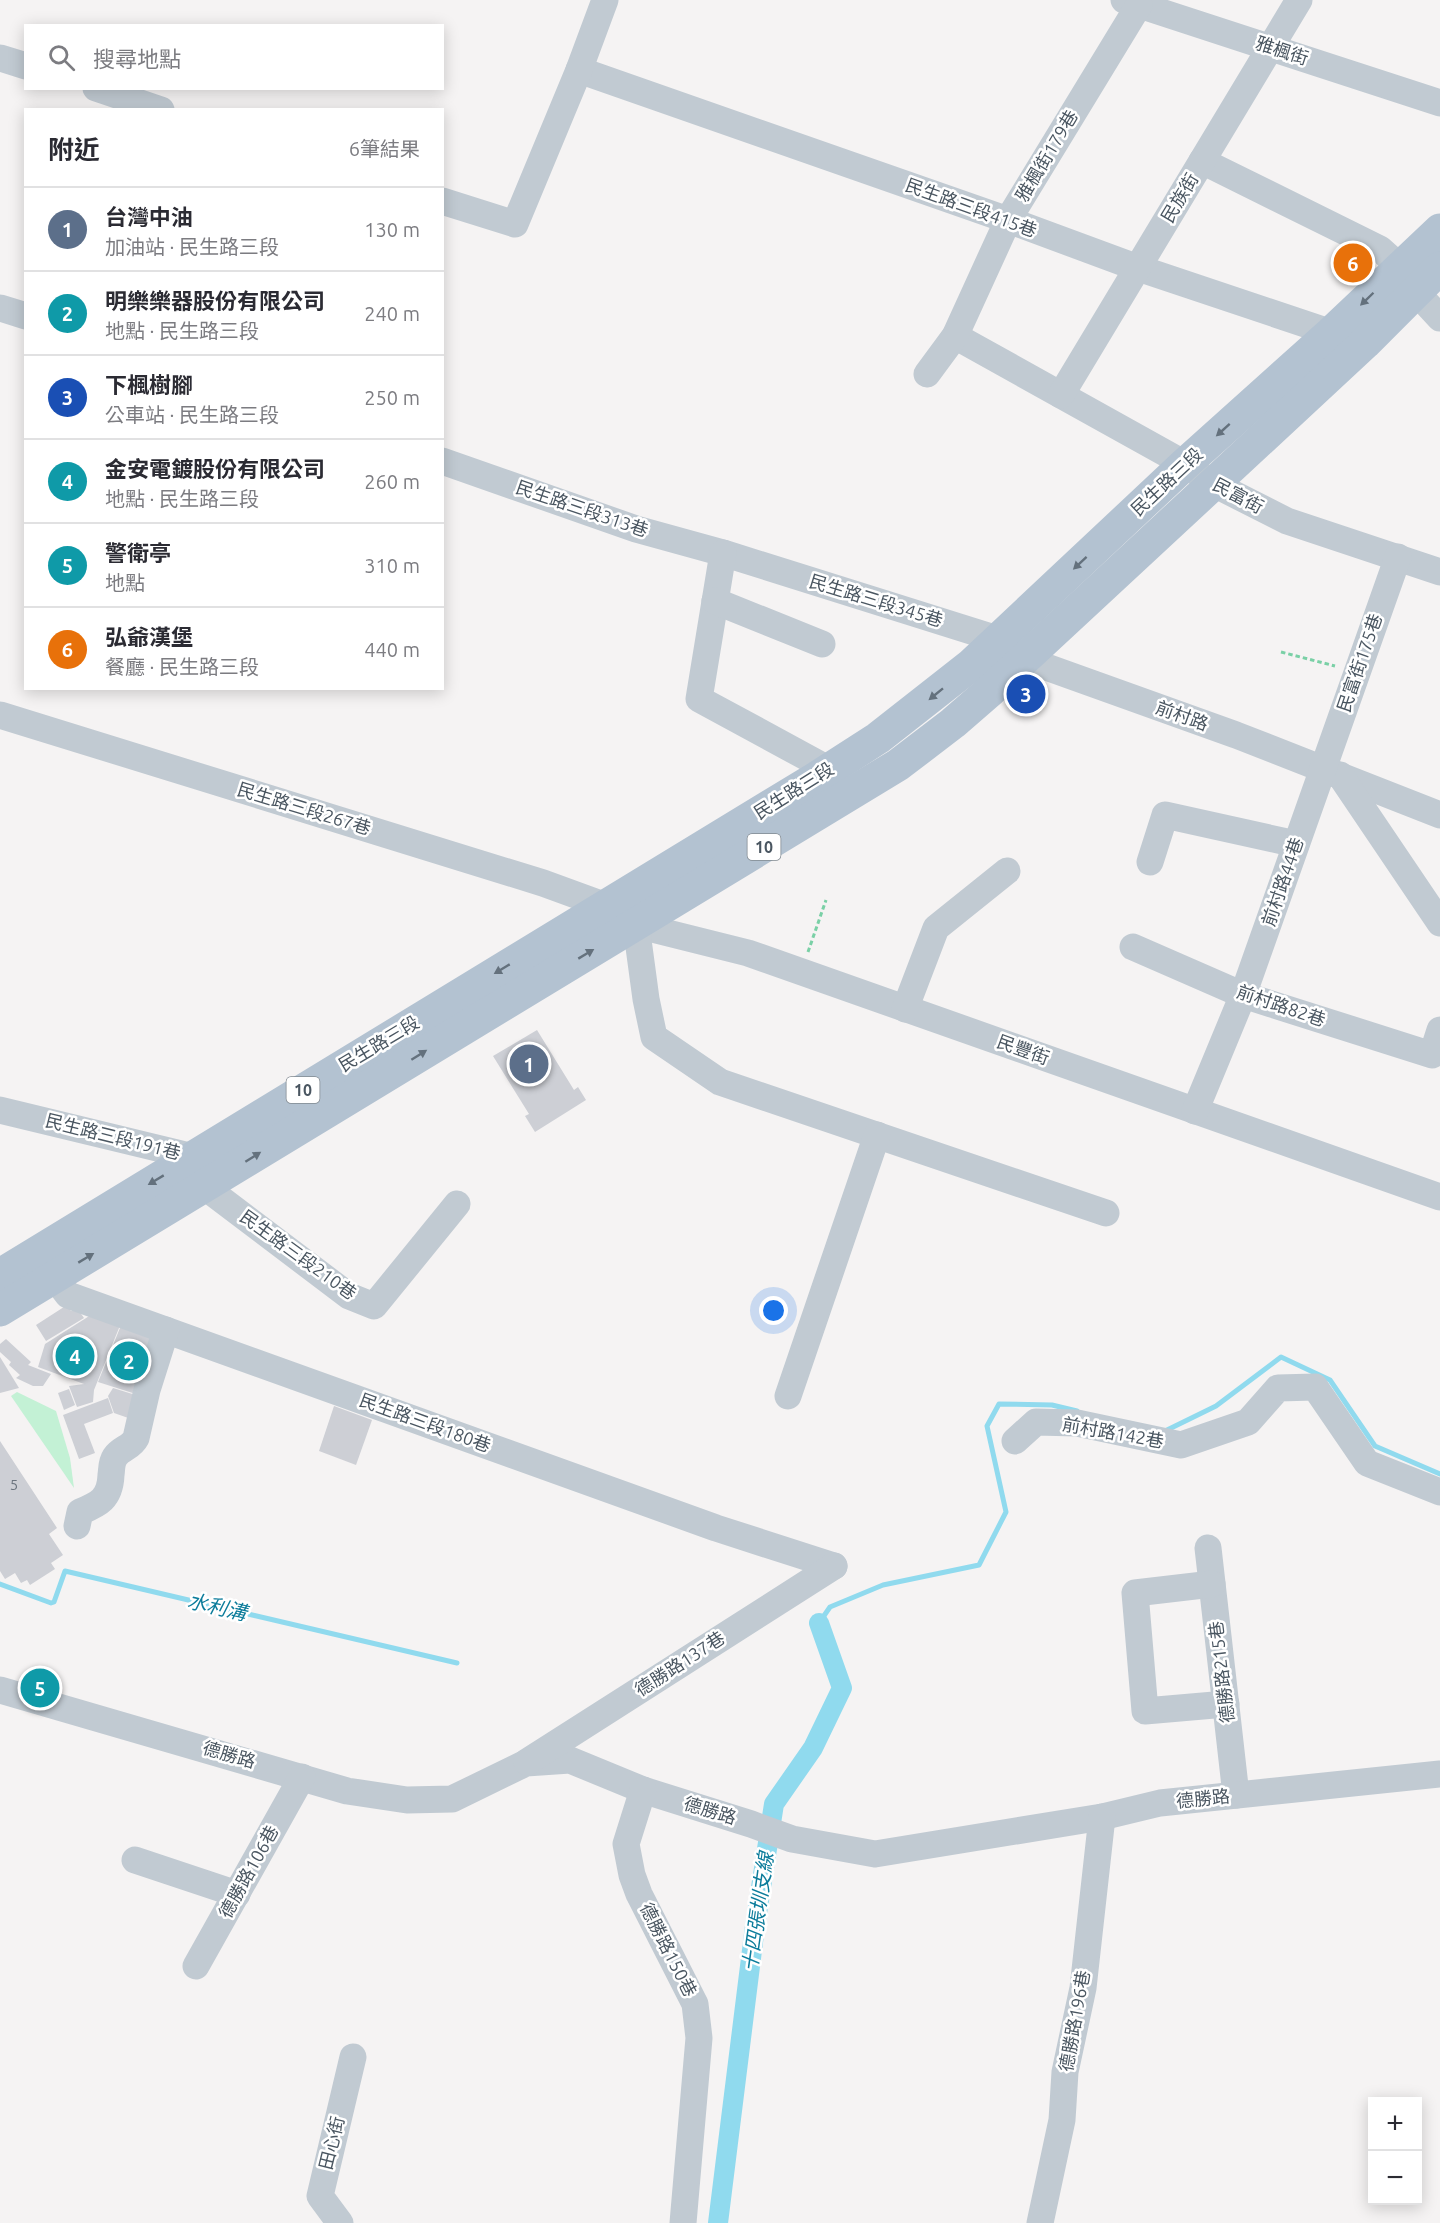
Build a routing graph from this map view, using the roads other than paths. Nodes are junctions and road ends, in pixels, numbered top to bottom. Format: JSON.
{"nodes":[{"id":1,"x":604,"y":0,"type":"edge"},
{"id":2,"x":1299,"y":0,"type":"edge"},
{"id":3,"x":1131,"y":2,"type":"edge"},
{"id":4,"x":1271,"y":48,"type":"junction"},
{"id":5,"x":0,"y":58,"type":"edge"},
{"id":6,"x":24,"y":65,"type":"edge"},
{"id":7,"x":579,"y":70,"type":"junction"},
{"id":8,"x":102,"y":90,"type":"edge"},
{"id":9,"x":1440,"y":103,"type":"edge"},
{"id":10,"x":155,"y":108,"type":"edge"},
{"id":11,"x":1202,"y":161,"type":"junction"},
{"id":12,"x":444,"y":202,"type":"edge"},
{"id":13,"x":1008,"y":220,"type":"junction"},
{"id":14,"x":1440,"y":230,"type":"edge"},
{"id":15,"x":1138,"y":268,"type":"junction"},
{"id":16,"x":1440,"y":268,"type":"edge"},
{"id":17,"x":1408,"y":279,"type":"junction"},
{"id":18,"x":0,"y":308,"type":"edge"},
{"id":19,"x":24,"y":315,"type":"edge"},
{"id":20,"x":1440,"y":318,"type":"edge"},
{"id":21,"x":1331,"y":333,"type":"junction"},
{"id":22,"x":955,"y":336,"type":"junction"},
{"id":23,"x":1365,"y":343,"type":"junction"},
{"id":24,"x":927,"y":374,"type":"dead end"},
{"id":25,"x":1061,"y":395,"type":"junction"},
{"id":26,"x":444,"y":462,"type":"edge"},
{"id":27,"x":1185,"y":464,"type":"junction"},
{"id":28,"x":1212,"y":483,"type":"junction"},
{"id":29,"x":723,"y":554,"type":"junction"},
{"id":30,"x":1398,"y":557,"type":"junction"},
{"id":31,"x":1440,"y":572,"type":"edge"},
{"id":32,"x":715,"y":601,"type":"junction"},
{"id":33,"x":997,"y":639,"type":"junction"},
{"id":34,"x":822,"y":644,"type":"dead end"},
{"id":35,"x":1024,"y":659,"type":"junction"},
{"id":36,"x":0,"y":715,"type":"edge"},
{"id":37,"x":830,"y":770,"type":"junction"},
{"id":38,"x":1331,"y":772,"type":"junction"},
{"id":39,"x":1440,"y":815,"type":"edge"},
{"id":40,"x":1296,"y":843,"type":"junction"},
{"id":41,"x":1150,"y":862,"type":"dead end"},
{"id":42,"x":1007,"y":871,"type":"dead end"},
{"id":43,"x":606,"y":906,"type":"junction"},
{"id":44,"x":1440,"y":923,"type":"edge"},
{"id":45,"x":636,"y":925,"type":"junction"},
{"id":46,"x":1133,"y":947,"type":"dead end"},
{"id":47,"x":1243,"y":995,"type":"junction"},
{"id":48,"x":905,"y":1009,"type":"junction"},
{"id":49,"x":1436,"y":1043,"type":"edge"},
{"id":50,"x":0,"y":1110,"type":"edge"},
{"id":51,"x":1195,"y":1111,"type":"junction"},
{"id":52,"x":876,"y":1135,"type":"junction"},
{"id":53,"x":200,"y":1172,"type":"junction"},
{"id":54,"x":1440,"y":1197,"type":"edge"},
{"id":55,"x":457,"y":1204,"type":"dead end"},
{"id":56,"x":1106,"y":1213,"type":"dead end"},
{"id":57,"x":45,"y":1265,"type":"junction"},
{"id":58,"x":0,"y":1275,"type":"edge"},
{"id":59,"x":0,"y":1310,"type":"edge"},
{"id":60,"x":166,"y":1330,"type":"junction"},
{"id":61,"x":788,"y":1396,"type":"dead end"},
{"id":62,"x":1016,"y":1441,"type":"dead end"},
{"id":63,"x":1440,"y":1492,"type":"edge"},
{"id":64,"x":77,"y":1526,"type":"dead end"},
{"id":65,"x":1208,"y":1548,"type":"dead end"},
{"id":66,"x":834,"y":1566,"type":"joint"},
{"id":67,"x":1212,"y":1584,"type":"junction"},
{"id":68,"x":0,"y":1690,"type":"edge"},
{"id":69,"x":1226,"y":1704,"type":"junction"},
{"id":70,"x":526,"y":1763,"type":"junction"},
{"id":71,"x":1440,"y":1774,"type":"edge"},
{"id":72,"x":302,"y":1777,"type":"junction"},
{"id":73,"x":643,"y":1790,"type":"junction"},
{"id":74,"x":1236,"y":1795,"type":"junction"},
{"id":75,"x":1102,"y":1817,"type":"junction"},
{"id":76,"x":135,"y":1860,"type":"dead end"},
{"id":77,"x":237,"y":1894,"type":"junction"},
{"id":78,"x":196,"y":1966,"type":"dead end"},
{"id":79,"x":353,"y":2057,"type":"dead end"},
{"id":80,"x":340,"y":2223,"type":"edge"},
{"id":81,"x":683,"y":2223,"type":"edge"},
{"id":82,"x":1040,"y":2223,"type":"edge"}],
"edges":[{"from":1,"to":7,"type":"street"},
{"from":2,"to":4,"type":"street","name":"民族街"},
{"from":3,"to":4,"type":"street","name":"雅楓街"},
{"from":3,"to":13,"type":"street","name":"雅楓街179巷"},
{"from":4,"to":9,"type":"street","name":"雅楓街"},
{"from":4,"to":11,"type":"street","name":"民族街"},
{"from":5,"to":6,"type":"street"},
{"from":7,"to":12,"type":"street"},
{"from":7,"to":13,"type":"street","name":"民生路三段415巷"},
{"from":8,"to":10,"type":"street"},
{"from":11,"to":15,"type":"street","name":"民族街"},
{"from":11,"to":17,"type":"street"},
{"from":13,"to":15,"type":"street","name":"民生路三段415巷"},
{"from":13,"to":22,"type":"street","name":"雅楓街179巷"},
{"from":14,"to":17,"type":"main road","name":"民生路三段","number":"10"},
{"from":15,"to":21,"type":"street","name":"民生路三段415巷"},
{"from":15,"to":25,"type":"street","name":"民族街"},
{"from":16,"to":17,"type":"main road","name":"民生路三段","number":"10"},
{"from":17,"to":20,"type":"street"},
{"from":17,"to":21,"type":"main road","name":"民生路三段","number":"10","one_way":true},
{"from":17,"to":23,"type":"main road","name":"民生路三段","number":"10"},
{"from":18,"to":19,"type":"street"},
{"from":21,"to":23,"type":"street","name":"民生路三段415巷"},
{"from":21,"to":27,"type":"main road","name":"民生路三段","number":"10","one_way":true},
{"from":22,"to":24,"type":"street","name":"雅楓街179巷"},
{"from":22,"to":25,"type":"street","name":"民富街"},
{"from":23,"to":28,"type":"main road","name":"民生路三段","number":"10"},
{"from":25,"to":27,"type":"street","name":"民富街"},
{"from":26,"to":29,"type":"street","name":"民生路三段313巷"},
{"from":27,"to":28,"type":"street","name":"民富街"},
{"from":27,"to":33,"type":"main road","name":"民生路三段","number":"10","one_way":true},
{"from":28,"to":30,"type":"street","name":"民富街"},
{"from":28,"to":35,"type":"main road","name":"民生路三段","number":"10"},
{"from":29,"to":32,"type":"street"},
{"from":29,"to":33,"type":"street","name":"民生路三段345巷"},
{"from":30,"to":31,"type":"street","name":"民富街"},
{"from":30,"to":38,"type":"street","name":"民富街175巷"},
{"from":32,"to":34,"type":"street"},
{"from":32,"to":37,"type":"street"},
{"from":33,"to":35,"type":"street","name":"民生路三段345巷"},
{"from":33,"to":37,"type":"main road","name":"民生路三段","number":"10","one_way":true},
{"from":35,"to":38,"type":"street","name":"前村路"},
{"from":35,"to":45,"type":"main road","name":"民生路三段","number":"10"},
{"from":36,"to":43,"type":"street","name":"民生路三段267巷"},
{"from":37,"to":43,"type":"main road","name":"民生路三段","number":"10"},
{"from":38,"to":39,"type":"street","name":"前村路"},
{"from":38,"to":40,"type":"street","name":"前村路44巷"},
{"from":38,"to":44,"type":"street"},
{"from":40,"to":41,"type":"street"},
{"from":40,"to":47,"type":"street","name":"前村路44巷"},
{"from":42,"to":48,"type":"street"},
{"from":43,"to":45,"type":"street","name":"民豐街"},
{"from":43,"to":53,"type":"main road","name":"民生路三段","number":"10","one_way":true},
{"from":45,"to":48,"type":"street","name":"民豐街"},
{"from":45,"to":52,"type":"street"},
{"from":53,"to":45,"type":"main road","name":"民生路三段","number":"10","one_way":true},
{"from":46,"to":47,"type":"street","name":"前村路82巷"},
{"from":47,"to":49,"type":"street","name":"前村路82巷"},
{"from":47,"to":51,"type":"street","name":"前村路44巷"},
{"from":48,"to":51,"type":"street","name":"民豐街"},
{"from":50,"to":53,"type":"street","name":"民生路三段191巷"},
{"from":51,"to":54,"type":"street","name":"民豐街"},
{"from":52,"to":56,"type":"street"},
{"from":52,"to":61,"type":"street"},
{"from":53,"to":55,"type":"street","name":"民生路三段210巷"},
{"from":53,"to":57,"type":"main road","name":"民生路三段","number":"10"},
{"from":57,"to":58,"type":"main road","name":"民生路三段","number":"10"},
{"from":57,"to":59,"type":"main road","name":"民生路三段","number":"10"},
{"from":57,"to":60,"type":"street","name":"民生路三段180巷"},
{"from":60,"to":64,"type":"street"},
{"from":60,"to":66,"type":"street","name":"民生路三段180巷"},
{"from":62,"to":63,"type":"street","name":"前村路142巷"},
{"from":65,"to":67,"type":"street","name":"德勝路215巷"},
{"from":66,"to":70,"type":"street","name":"德勝路137巷"},
{"from":67,"to":69,"type":"street","name":"德勝路215巷"},
{"from":67,"to":69,"type":"street"},
{"from":68,"to":72,"type":"street","name":"德勝路"},
{"from":69,"to":74,"type":"street","name":"德勝路215巷"},
{"from":70,"to":72,"type":"street","name":"德勝路"},
{"from":70,"to":73,"type":"street","name":"德勝路"},
{"from":71,"to":74,"type":"street","name":"德勝路"},
{"from":72,"to":77,"type":"street","name":"德勝路106巷"},
{"from":73,"to":75,"type":"street","name":"德勝路"},
{"from":73,"to":81,"type":"street","name":"德勝路150巷"},
{"from":74,"to":75,"type":"street","name":"德勝路"},
{"from":75,"to":82,"type":"street","name":"德勝路196巷"},
{"from":76,"to":77,"type":"street"},
{"from":77,"to":78,"type":"street","name":"德勝路106巷"},
{"from":79,"to":80,"type":"street","name":"田心街"}]}
